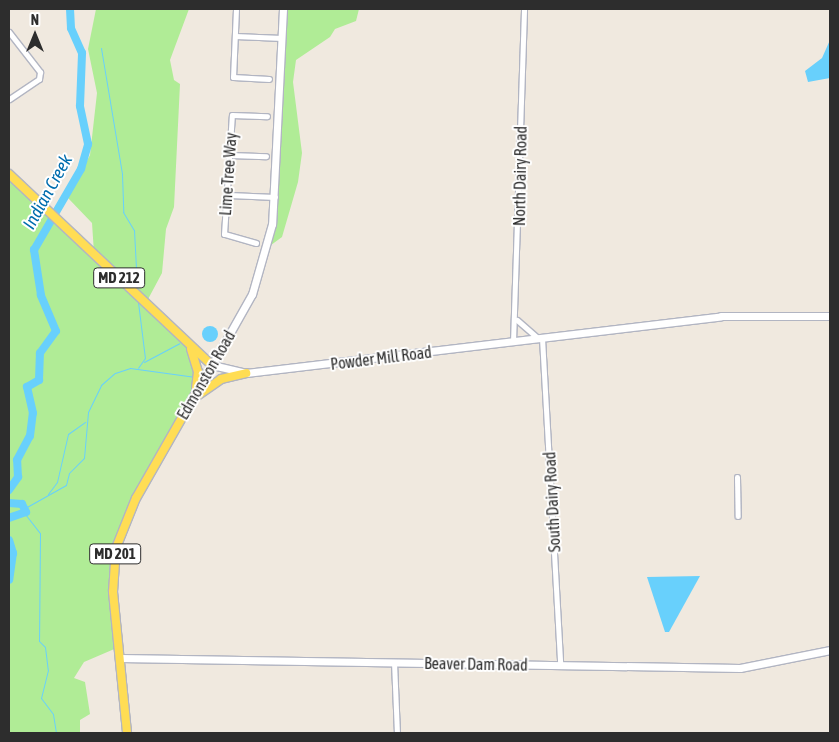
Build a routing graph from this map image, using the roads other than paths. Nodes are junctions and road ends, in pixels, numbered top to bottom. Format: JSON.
{"nodes":[{"id":1,"x":236,"y":9,"type":"edge"},
{"id":2,"x":283,"y":9,"type":"edge"},
{"id":3,"x":524,"y":9,"type":"edge"},
{"id":4,"x":9,"y":32,"type":"edge"},
{"id":5,"x":235,"y":36,"type":"junction"},
{"id":6,"x":282,"y":38,"type":"junction"},
{"id":7,"x":269,"y":79,"type":"dead end"},
{"id":8,"x":9,"y":99,"type":"edge"},
{"id":9,"x":267,"y":116,"type":"dead end"},
{"id":10,"x":230,"y":155,"type":"junction"},
{"id":11,"x":266,"y":156,"type":"dead end"},
{"id":12,"x":9,"y":174,"type":"edge"},
{"id":13,"x":229,"y":195,"type":"junction"},
{"id":14,"x":275,"y":197,"type":"junction"},
{"id":15,"x":256,"y":243,"type":"dead end"},
{"id":16,"x":830,"y":316,"type":"edge"},
{"id":17,"x":517,"y":320,"type":"junction"},
{"id":18,"x":540,"y":339,"type":"junction"},
{"id":19,"x":513,"y":342,"type":"junction"},
{"id":20,"x":190,"y":345,"type":"junction"},
{"id":21,"x":212,"y":365,"type":"junction"},
{"id":22,"x":246,"y":373,"type":"junction"},
{"id":23,"x":194,"y":399,"type":"junction"},
{"id":24,"x":737,"y":477,"type":"dead end"},
{"id":25,"x":738,"y":516,"type":"dead end"},
{"id":26,"x":830,"y":650,"type":"edge"},
{"id":27,"x":120,"y":658,"type":"junction"},
{"id":28,"x":394,"y":662,"type":"junction"},
{"id":29,"x":560,"y":665,"type":"junction"},
{"id":30,"x":127,"y":733,"type":"edge"},
{"id":31,"x":397,"y":733,"type":"edge"}],
"edges":[{"from":1,"to":5,"type":"street"},
{"from":2,"to":6,"type":"main road","name":"Edmonston Road"},
{"from":3,"to":17,"type":"street","name":"North Dairy Road"},
{"from":4,"to":8,"type":"street"},
{"from":5,"to":6,"type":"street"},
{"from":5,"to":7,"type":"street"},
{"from":6,"to":14,"type":"main road","name":"Edmonston Road"},
{"from":9,"to":10,"type":"street","name":"Lime Tree Way"},
{"from":10,"to":11,"type":"street"},
{"from":10,"to":13,"type":"street","name":"Lime Tree Way"},
{"from":12,"to":20,"type":"main road","name":"Powder Mill Road","number":"MD 212"},
{"from":13,"to":14,"type":"street"},
{"from":13,"to":15,"type":"street","name":"Lime Tree Way"},
{"from":14,"to":21,"type":"main road","name":"Edmonston Road"},
{"from":16,"to":18,"type":"main road","name":"Powder Mill Road"},
{"from":17,"to":18,"type":"street"},
{"from":17,"to":19,"type":"street","name":"North Dairy Road"},
{"from":18,"to":19,"type":"main road","name":"Powder Mill Road"},
{"from":18,"to":29,"type":"street","name":"South Dairy Road"},
{"from":19,"to":22,"type":"main road","name":"Powder Mill Road"},
{"from":20,"to":21,"type":"main road","name":"Powder Mill Road","number":"MD 212"},
{"from":20,"to":23,"type":"main road"},
{"from":21,"to":22,"type":"main road","name":"Powder Mill Road"},
{"from":21,"to":23,"type":"main road","name":"Edmonston Road","number":"MD 201"},
{"from":22,"to":23,"type":"main road"},
{"from":23,"to":27,"type":"main road","name":"Edmonston Road","number":"MD 201"},
{"from":24,"to":25,"type":"street"},
{"from":26,"to":29,"type":"main road","name":"Beaver Dam Road"},
{"from":27,"to":28,"type":"main road","name":"Beaver Dam Road"},
{"from":27,"to":30,"type":"main road","name":"Edmonston Road","number":"MD 201"},
{"from":28,"to":29,"type":"main road","name":"Beaver Dam Road"},
{"from":28,"to":31,"type":"street"}]}
